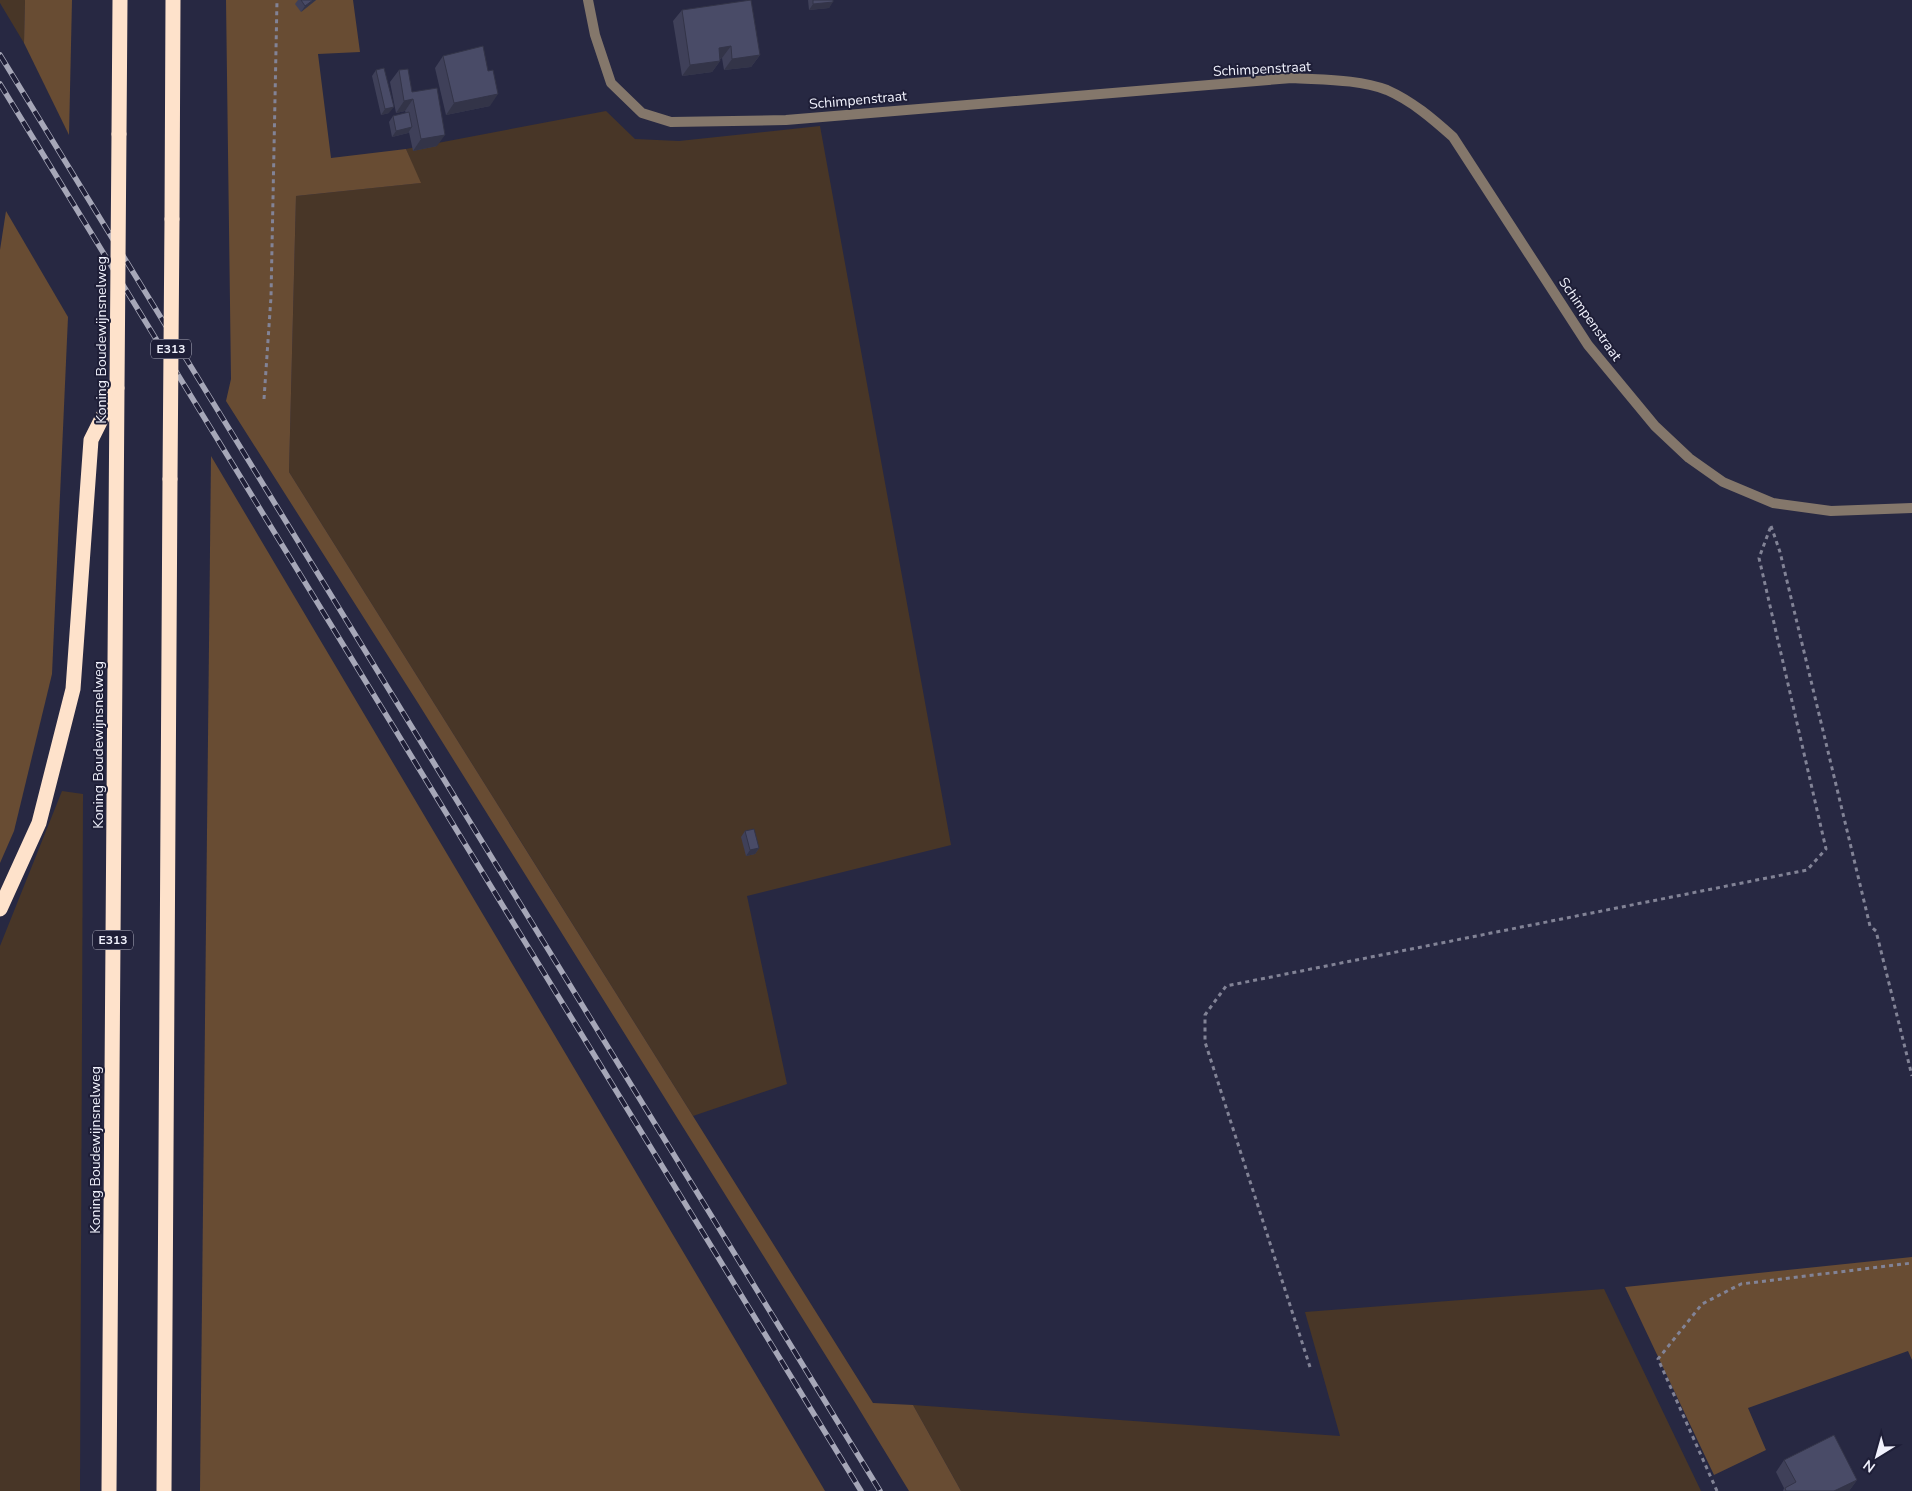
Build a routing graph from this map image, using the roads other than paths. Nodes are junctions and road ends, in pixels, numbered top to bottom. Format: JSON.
{"nodes":[{"id":1,"x":120,"y":0,"type":"edge"},
{"id":2,"x":173,"y":0,"type":"edge"},
{"id":3,"x":588,"y":0,"type":"edge"},
{"id":4,"x":117,"y":388,"type":"junction"},
{"id":5,"x":1912,"y":508,"type":"edge"},
{"id":6,"x":0,"y":908,"type":"edge"},
{"id":7,"x":109,"y":1491,"type":"edge"},
{"id":8,"x":164,"y":1491,"type":"edge"}],
"edges":[{"from":1,"to":4,"type":"highway","name":"Koning Boudewijnsnelweg","number":"E313","bridge":true},
{"from":2,"to":8,"type":"highway","number":"E313","bridge":true},
{"from":3,"to":5,"type":"street","name":"Schimpenstraat"},
{"from":4,"to":6,"type":"highway"},
{"from":4,"to":7,"type":"highway","name":"Koning Boudewijnsnelweg","number":"E313"}]}
